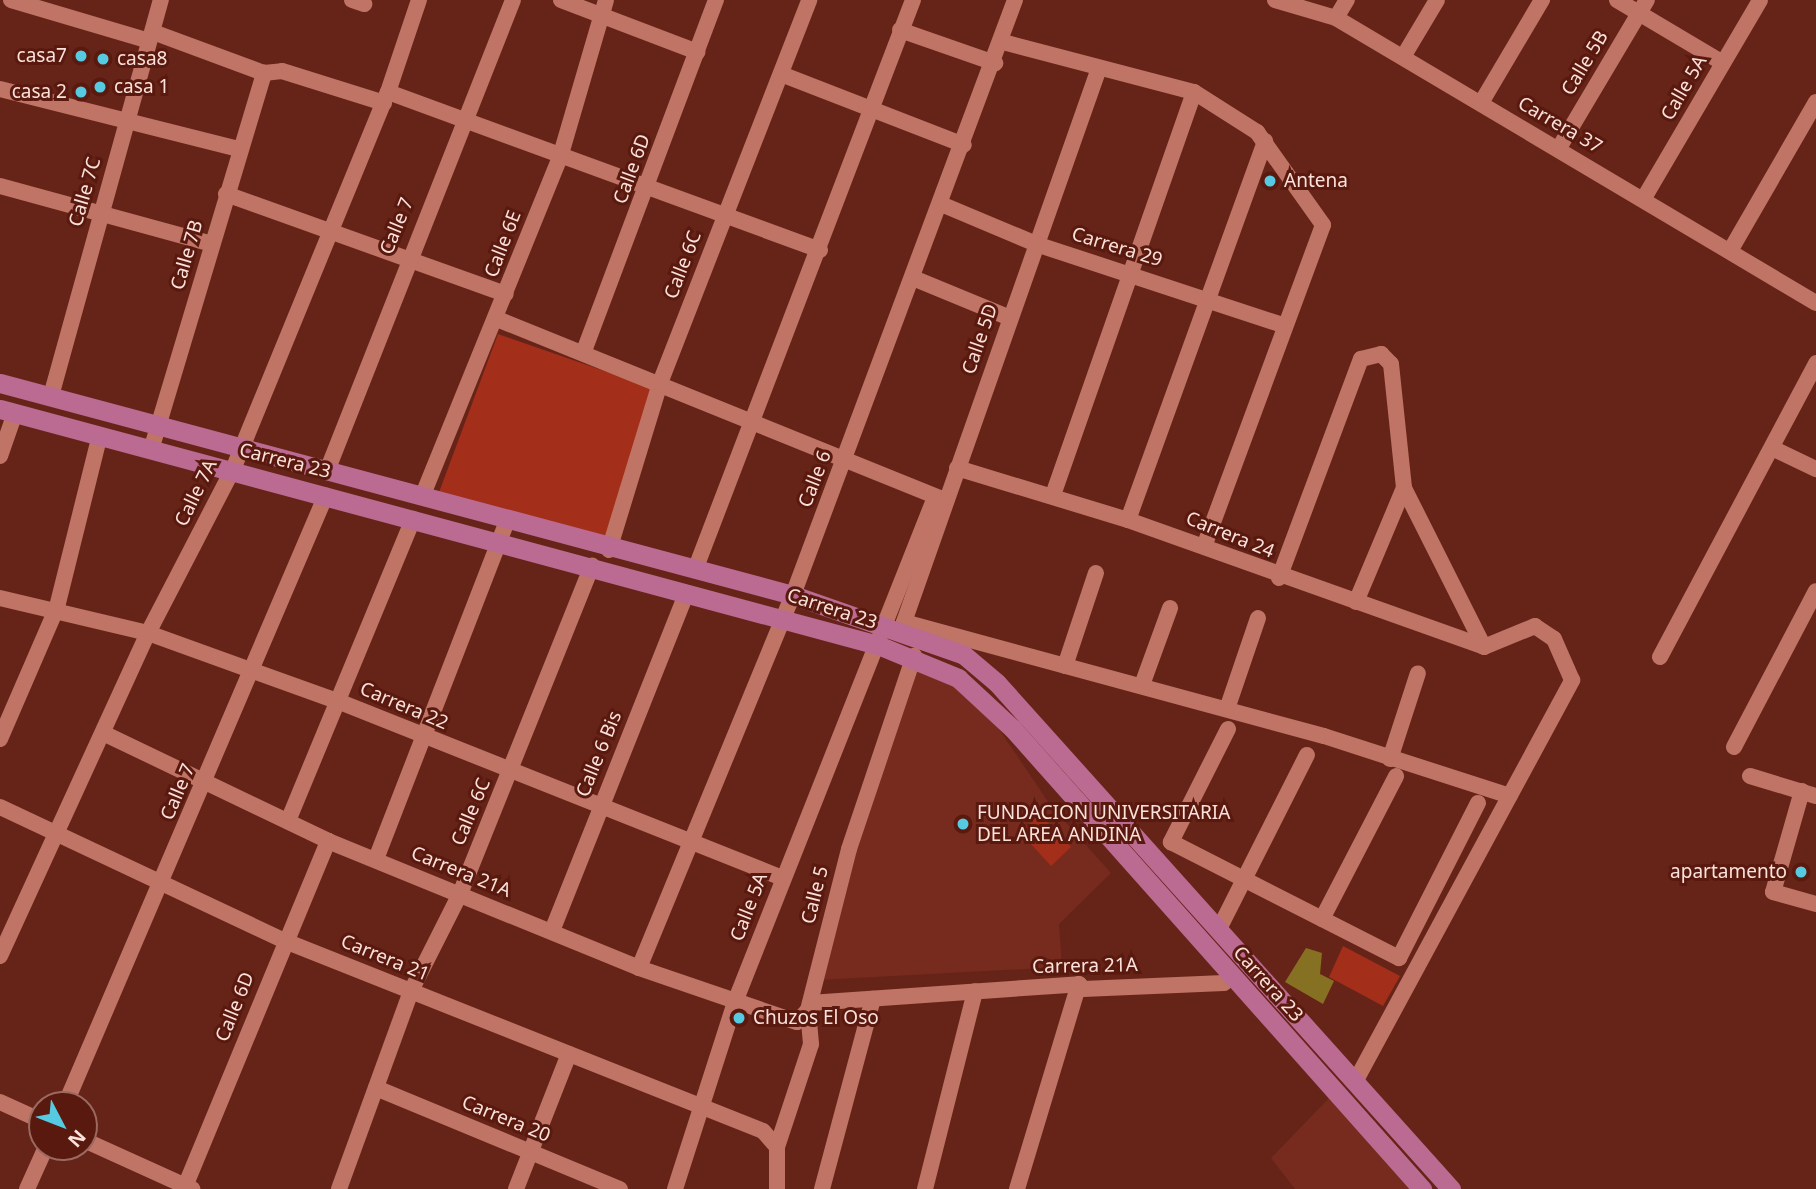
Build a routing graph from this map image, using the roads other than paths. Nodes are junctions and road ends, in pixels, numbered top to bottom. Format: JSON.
{"nodes":[{"id":1,"x":11,"y":0,"type":"edge"},
{"id":2,"x":161,"y":0,"type":"edge"},
{"id":3,"x":419,"y":0,"type":"edge"},
{"id":4,"x":513,"y":0,"type":"edge"},
{"id":5,"x":561,"y":0,"type":"edge"},
{"id":6,"x":716,"y":0,"type":"edge"},
{"id":7,"x":809,"y":0,"type":"edge"},
{"id":8,"x":913,"y":0,"type":"edge"},
{"id":9,"x":1015,"y":0,"type":"edge"},
{"id":10,"x":1275,"y":0,"type":"edge"},
{"id":11,"x":1346,"y":0,"type":"edge"},
{"id":12,"x":1437,"y":0,"type":"edge"},
{"id":13,"x":1542,"y":0,"type":"edge"},
{"id":14,"x":1617,"y":0,"type":"edge"},
{"id":15,"x":1760,"y":0,"type":"edge"},
{"id":16,"x":1643,"y":6,"type":"edge"},
{"id":17,"x":603,"y":8,"type":"edge"},
{"id":18,"x":1336,"y":18,"type":"junction"},
{"id":19,"x":900,"y":30,"type":"junction"},
{"id":20,"x":151,"y":36,"type":"junction"},
{"id":21,"x":1003,"y":42,"type":"junction"},
{"id":22,"x":697,"y":52,"type":"junction"},
{"id":23,"x":1403,"y":57,"type":"junction"},
{"id":24,"x":995,"y":63,"type":"junction"},
{"id":25,"x":1723,"y":63,"type":"junction"},
{"id":26,"x":1098,"y":71,"type":"junction"},
{"id":27,"x":264,"y":73,"type":"junction"},
{"id":28,"x":781,"y":74,"type":"junction"},
{"id":29,"x":0,"y":89,"type":"edge"},
{"id":30,"x":1194,"y":92,"type":"junction"},
{"id":31,"x":386,"y":98,"type":"junction"},
{"id":32,"x":1816,"y":102,"type":"edge"},
{"id":33,"x":1481,"y":103,"type":"junction"},
{"id":34,"x":873,"y":109,"type":"junction"},
{"id":35,"x":463,"y":117,"type":"junction"},
{"id":36,"x":127,"y":120,"type":"junction"},
{"id":37,"x":1265,"y":141,"type":"junction"},
{"id":38,"x":964,"y":145,"type":"junction"},
{"id":39,"x":1559,"y":148,"type":"junction"},
{"id":40,"x":239,"y":149,"type":"junction"},
{"id":41,"x":561,"y":154,"type":"junction"},
{"id":42,"x":0,"y":186,"type":"edge"},
{"id":43,"x":649,"y":186,"type":"junction"},
{"id":44,"x":226,"y":194,"type":"junction"},
{"id":45,"x":1644,"y":198,"type":"junction"},
{"id":46,"x":941,"y":204,"type":"junction"},
{"id":47,"x":99,"y":215,"type":"junction"},
{"id":48,"x":724,"y":216,"type":"junction"},
{"id":49,"x":332,"y":228,"type":"junction"},
{"id":50,"x":212,"y":244,"type":"junction"},
{"id":51,"x":1037,"y":244,"type":"junction"},
{"id":52,"x":820,"y":250,"type":"junction"},
{"id":53,"x":1730,"y":251,"type":"junction"},
{"id":54,"x":407,"y":258,"type":"junction"},
{"id":55,"x":1131,"y":272,"type":"junction"},
{"id":56,"x":914,"y":278,"type":"junction"},
{"id":57,"x":506,"y":294,"type":"junction"},
{"id":58,"x":1208,"y":299,"type":"junction"},
{"id":59,"x":1816,"y":303,"type":"edge"},
{"id":60,"x":1010,"y":318,"type":"junction"},
{"id":61,"x":497,"y":319,"type":"junction"},
{"id":62,"x":1283,"y":325,"type":"junction"},
{"id":63,"x":584,"y":351,"type":"junction"},
{"id":64,"x":1816,"y":363,"type":"edge"},
{"id":65,"x":0,"y":383,"type":"edge"},
{"id":66,"x":660,"y":383,"type":"junction"},
{"id":67,"x":51,"y":396,"type":"junction"},
{"id":68,"x":8,"y":411,"type":"edge"},
{"id":69,"x":754,"y":422,"type":"junction"},
{"id":70,"x":159,"y":430,"type":"junction"},
{"id":71,"x":99,"y":438,"type":"junction"},
{"id":72,"x":1774,"y":449,"type":"junction"},
{"id":73,"x":150,"y":450,"type":"junction"},
{"id":74,"x":0,"y":456,"type":"edge"},
{"id":75,"x":235,"y":458,"type":"junction"},
{"id":76,"x":845,"y":459,"type":"junction"},
{"id":77,"x":957,"y":468,"type":"junction"},
{"id":78,"x":1816,"y":469,"type":"edge"},
{"id":79,"x":327,"y":471,"type":"junction"},
{"id":80,"x":1404,"y":488,"type":"junction"},
{"id":81,"x":326,"y":495,"type":"junction"},
{"id":82,"x":1053,"y":495,"type":"junction"},
{"id":83,"x":422,"y":497,"type":"junction"},
{"id":84,"x":941,"y":499,"type":"junction"},
{"id":85,"x":413,"y":519,"type":"junction"},
{"id":86,"x":1128,"y":520,"type":"junction"},
{"id":87,"x":507,"y":523,"type":"junction"},
{"id":88,"x":500,"y":542,"type":"junction"},
{"id":89,"x":1204,"y":546,"type":"junction"},
{"id":90,"x":609,"y":550,"type":"junction"},
{"id":91,"x":593,"y":566,"type":"junction"},
{"id":92,"x":695,"y":570,"type":"junction"},
{"id":93,"x":1096,"y":573,"type":"dead end"},
{"id":94,"x":1279,"y":578,"type":"junction"},
{"id":95,"x":1816,"y":591,"type":"edge"},
{"id":96,"x":686,"y":594,"type":"junction"},
{"id":97,"x":793,"y":595,"type":"junction"},
{"id":98,"x":0,"y":598,"type":"edge"},
{"id":99,"x":1356,"y":603,"type":"junction"},
{"id":100,"x":57,"y":607,"type":"junction"},
{"id":101,"x":1170,"y":608,"type":"dead end"},
{"id":102,"x":1258,"y":618,"type":"dead end"},
{"id":103,"x":782,"y":620,"type":"junction"},
{"id":104,"x":889,"y":631,"type":"junction"},
{"id":105,"x":148,"y":634,"type":"junction"},
{"id":106,"x":992,"y":648,"type":"junction"},
{"id":107,"x":1484,"y":648,"type":"junction"},
{"id":108,"x":914,"y":656,"type":"junction"},
{"id":109,"x":1660,"y":657,"type":"dead end"},
{"id":110,"x":1065,"y":666,"type":"junction"},
{"id":111,"x":980,"y":669,"type":"junction"},
{"id":112,"x":252,"y":672,"type":"junction"},
{"id":113,"x":1418,"y":673,"type":"dead end"},
{"id":114,"x":1142,"y":685,"type":"junction"},
{"id":115,"x":340,"y":702,"type":"junction"},
{"id":116,"x":1227,"y":709,"type":"junction"},
{"id":117,"x":1228,"y":729,"type":"dead end"},
{"id":118,"x":103,"y":733,"type":"junction"},
{"id":119,"x":424,"y":738,"type":"junction"},
{"id":120,"x":2,"y":739,"type":"edge"},
{"id":121,"x":1734,"y":747,"type":"dead end"},
{"id":122,"x":1307,"y":755,"type":"dead end"},
{"id":123,"x":1390,"y":760,"type":"junction"},
{"id":124,"x":510,"y":772,"type":"junction"},
{"id":125,"x":1396,"y":776,"type":"dead end"},
{"id":126,"x":1750,"y":776,"type":"dead end"},
{"id":127,"x":205,"y":782,"type":"junction"},
{"id":128,"x":1809,"y":793,"type":"edge"},
{"id":129,"x":1510,"y":796,"type":"junction"},
{"id":130,"x":1478,"y":803,"type":"dead end"},
{"id":131,"x":600,"y":806,"type":"junction"},
{"id":132,"x":0,"y":807,"type":"edge"},
{"id":133,"x":288,"y":821,"type":"junction"},
{"id":134,"x":56,"y":834,"type":"junction"},
{"id":135,"x":688,"y":840,"type":"junction"},
{"id":136,"x":328,"y":841,"type":"junction"},
{"id":137,"x":376,"y":859,"type":"junction"},
{"id":138,"x":783,"y":878,"type":"junction"},
{"id":139,"x":1244,"y":879,"type":"junction"},
{"id":140,"x":163,"y":881,"type":"junction"},
{"id":141,"x":1179,"y":885,"type":"junction"},
{"id":142,"x":460,"y":894,"type":"junction"},
{"id":143,"x":1164,"y":900,"type":"junction"},
{"id":144,"x":1816,"y":904,"type":"edge"},
{"id":145,"x":1322,"y":919,"type":"junction"},
{"id":146,"x":1219,"y":929,"type":"junction"},
{"id":147,"x":552,"y":931,"type":"junction"},
{"id":148,"x":285,"y":940,"type":"junction"},
{"id":149,"x":1,"y":952,"type":"edge"},
{"id":150,"x":639,"y":968,"type":"junction"},
{"id":151,"x":1232,"y":976,"type":"junction"},
{"id":152,"x":1079,"y":984,"type":"junction"},
{"id":153,"x":411,"y":991,"type":"junction"},
{"id":154,"x":975,"y":992,"type":"junction"},
{"id":155,"x":873,"y":999,"type":"junction"},
{"id":156,"x":734,"y":1002,"type":"junction"},
{"id":157,"x":809,"y":1006,"type":"junction"},
{"id":158,"x":569,"y":1054,"type":"junction"},
{"id":159,"x":1355,"y":1082,"type":"junction"},
{"id":160,"x":376,"y":1088,"type":"junction"},
{"id":161,"x":71,"y":1091,"type":"edge"},
{"id":162,"x":0,"y":1102,"type":"edge"},
{"id":163,"x":697,"y":1104,"type":"junction"},
{"id":164,"x":28,"y":1115,"type":"edge"},
{"id":165,"x":98,"y":1147,"type":"edge"},
{"id":166,"x":777,"y":1147,"type":"junction"},
{"id":167,"x":534,"y":1154,"type":"junction"},
{"id":168,"x":40,"y":1161,"type":"edge"},
{"id":169,"x":187,"y":1188,"type":"edge"},
{"id":170,"x":27,"y":1189,"type":"edge"},
{"id":171,"x":340,"y":1189,"type":"edge"},
{"id":172,"x":516,"y":1189,"type":"edge"},
{"id":173,"x":620,"y":1189,"type":"edge"},
{"id":174,"x":675,"y":1189,"type":"edge"},
{"id":175,"x":776,"y":1189,"type":"edge"},
{"id":176,"x":822,"y":1189,"type":"edge"},
{"id":177,"x":925,"y":1189,"type":"edge"},
{"id":178,"x":1017,"y":1189,"type":"edge"},
{"id":179,"x":1422,"y":1189,"type":"edge"},
{"id":180,"x":1451,"y":1189,"type":"edge"}],
"edges":[{"from":1,"to":20,"type":"street"},
{"from":2,"to":20,"type":"street","name":"Calle 7C"},
{"from":3,"to":31,"type":"street","name":"Calle 7A"},
{"from":4,"to":35,"type":"street","name":"Calle 7"},
{"from":5,"to":17,"type":"street"},
{"from":6,"to":22,"type":"street","name":"Calle 6D"},
{"from":7,"to":28,"type":"street","name":"Calle 6C"},
{"from":8,"to":19,"type":"street"},
{"from":9,"to":21,"type":"street","name":"Calle 6"},
{"from":10,"to":18,"type":"street","name":"Carrera 37"},
{"from":11,"to":18,"type":"street"},
{"from":12,"to":23,"type":"street"},
{"from":13,"to":33,"type":"street"},
{"from":14,"to":16,"type":"street"},
{"from":15,"to":25,"type":"street","name":"Calle 5A"},
{"from":16,"to":25,"type":"street"},
{"from":16,"to":39,"type":"street","name":"Calle 5B"},
{"from":17,"to":22,"type":"street"},
{"from":17,"to":41,"type":"street","name":"Calle 6E"},
{"from":18,"to":23,"type":"street","name":"Carrera 37"},
{"from":19,"to":24,"type":"street"},
{"from":19,"to":34,"type":"street"},
{"from":20,"to":27,"type":"street"},
{"from":20,"to":36,"type":"street","name":"Calle 7C"},
{"from":21,"to":24,"type":"street","name":"Calle 6"},
{"from":21,"to":26,"type":"street"},
{"from":22,"to":43,"type":"street","name":"Calle 6D"},
{"from":23,"to":33,"type":"street","name":"Carrera 37"},
{"from":24,"to":38,"type":"street","name":"Calle 6"},
{"from":25,"to":45,"type":"street","name":"Calle 5A"},
{"from":26,"to":30,"type":"street"},
{"from":26,"to":51,"type":"street","name":"Calle 5D"},
{"from":27,"to":31,"type":"street"},
{"from":27,"to":40,"type":"street","name":"Calle 7B"},
{"from":28,"to":34,"type":"street"},
{"from":28,"to":48,"type":"street","name":"Calle 6C"},
{"from":29,"to":36,"type":"street"},
{"from":30,"to":37,"type":"street"},
{"from":30,"to":55,"type":"street"},
{"from":31,"to":35,"type":"street"},
{"from":31,"to":49,"type":"street","name":"Calle 7A"},
{"from":32,"to":53,"type":"street"},
{"from":33,"to":39,"type":"street","name":"Carrera 37"},
{"from":34,"to":38,"type":"street"},
{"from":34,"to":52,"type":"street"},
{"from":35,"to":41,"type":"street"},
{"from":35,"to":54,"type":"street","name":"Calle 7"},
{"from":36,"to":40,"type":"street"},
{"from":36,"to":47,"type":"street","name":"Calle 7C"},
{"from":37,"to":58,"type":"street"},
{"from":37,"to":62,"type":"street"},
{"from":38,"to":46,"type":"street","name":"Calle 6"},
{"from":39,"to":45,"type":"street","name":"Carrera 37"},
{"from":40,"to":44,"type":"street","name":"Calle 7B"},
{"from":41,"to":43,"type":"street"},
{"from":41,"to":57,"type":"street","name":"Calle 6E"},
{"from":42,"to":47,"type":"street"},
{"from":43,"to":48,"type":"street"},
{"from":43,"to":63,"type":"street","name":"Calle 6D"},
{"from":44,"to":49,"type":"street"},
{"from":44,"to":50,"type":"street","name":"Calle 7B"},
{"from":45,"to":53,"type":"street","name":"Carrera 37"},
{"from":46,"to":51,"type":"street","name":"Carrera 29"},
{"from":46,"to":56,"type":"street","name":"Calle 6"},
{"from":47,"to":50,"type":"street"},
{"from":47,"to":67,"type":"street","name":"Calle 7C"},
{"from":48,"to":52,"type":"street"},
{"from":48,"to":66,"type":"street","name":"Calle 6C"},
{"from":49,"to":54,"type":"street"},
{"from":49,"to":75,"type":"street","name":"Calle 7A"},
{"from":50,"to":70,"type":"street","name":"Calle 7B"},
{"from":51,"to":55,"type":"street","name":"Carrera 29"},
{"from":51,"to":60,"type":"street","name":"Calle 5D"},
{"from":52,"to":69,"type":"street"},
{"from":53,"to":59,"type":"street","name":"Carrera 37"},
{"from":54,"to":57,"type":"street"},
{"from":54,"to":79,"type":"street","name":"Calle 7"},
{"from":55,"to":58,"type":"street","name":"Carrera 29"},
{"from":55,"to":82,"type":"street"},
{"from":56,"to":60,"type":"street"},
{"from":56,"to":76,"type":"street","name":"Calle 6"},
{"from":57,"to":61,"type":"street","name":"Calle 6E"},
{"from":58,"to":62,"type":"street","name":"Carrera 29"},
{"from":58,"to":86,"type":"street"},
{"from":60,"to":77,"type":"street","name":"Calle 5D"},
{"from":61,"to":63,"type":"street"},
{"from":61,"to":83,"type":"street","name":"Calle 6E"},
{"from":62,"to":89,"type":"street"},
{"from":63,"to":66,"type":"street"},
{"from":64,"to":72,"type":"street"},
{"from":65,"to":67,"type":"main road","name":"Carrera 23"},
{"from":66,"to":69,"type":"street"},
{"from":66,"to":90,"type":"street","name":"Calle 6C"},
{"from":67,"to":70,"type":"main road","name":"Carrera 23"},
{"from":68,"to":71,"type":"main road","name":"Carrera 23"},
{"from":68,"to":74,"type":"street"},
{"from":69,"to":76,"type":"street"},
{"from":69,"to":92,"type":"street"},
{"from":70,"to":73,"type":"street","name":"Calle 7B"},
{"from":70,"to":75,"type":"main road","name":"Carrera 23"},
{"from":71,"to":73,"type":"main road","name":"Carrera 23"},
{"from":71,"to":100,"type":"street"},
{"from":72,"to":78,"type":"street"},
{"from":72,"to":109,"type":"street"},
{"from":73,"to":75,"type":"main road","name":"Carrera 23"},
{"from":75,"to":79,"type":"main road","name":"Carrera 23"},
{"from":75,"to":81,"type":"main road","name":"Carrera 23"},
{"from":75,"to":105,"type":"street","name":"Calle 7A"},
{"from":76,"to":84,"type":"street"},
{"from":76,"to":97,"type":"street","name":"Calle 6"},
{"from":77,"to":82,"type":"street","name":"Carrera 24"},
{"from":77,"to":84,"type":"street","name":"Calle 5D"},
{"from":79,"to":83,"type":"main road","name":"Carrera 23"},
{"from":80,"to":94,"type":"street"},
{"from":80,"to":99,"type":"street"},
{"from":80,"to":107,"type":"street"},
{"from":81,"to":85,"type":"main road","name":"Carrera 23"},
{"from":81,"to":112,"type":"street","name":"Calle 7"},
{"from":82,"to":86,"type":"street","name":"Carrera 24"},
{"from":83,"to":87,"type":"main road","name":"Carrera 23"},
{"from":84,"to":104,"type":"street","name":"Calle 5A"},
{"from":85,"to":88,"type":"main road","name":"Carrera 23"},
{"from":85,"to":115,"type":"street"},
{"from":86,"to":89,"type":"street","name":"Carrera 24"},
{"from":87,"to":88,"type":"street"},
{"from":87,"to":90,"type":"main road","name":"Carrera 23"},
{"from":88,"to":91,"type":"main road","name":"Carrera 23"},
{"from":88,"to":119,"type":"street"},
{"from":89,"to":94,"type":"street","name":"Carrera 24"},
{"from":90,"to":92,"type":"main road","name":"Carrera 23"},
{"from":91,"to":96,"type":"main road","name":"Carrera 23"},
{"from":91,"to":124,"type":"street","name":"Calle 6C"},
{"from":92,"to":97,"type":"main road","name":"Carrera 23"},
{"from":93,"to":110,"type":"street"},
{"from":94,"to":99,"type":"street","name":"Carrera 24"},
{"from":95,"to":121,"type":"street"},
{"from":96,"to":103,"type":"main road","name":"Carrera 23"},
{"from":96,"to":131,"type":"street","name":"Calle 6 Bis"},
{"from":97,"to":103,"type":"street","name":"Calle 6"},
{"from":97,"to":104,"type":"main road","name":"Carrera 23"},
{"from":98,"to":100,"type":"street","name":"Carrera 22"},
{"from":99,"to":107,"type":"street","name":"Carrera 24"},
{"from":100,"to":105,"type":"street","name":"Carrera 22"},
{"from":100,"to":120,"type":"street"},
{"from":101,"to":114,"type":"street"},
{"from":102,"to":116,"type":"street"},
{"from":103,"to":104,"type":"main road","name":"Carrera 23"},
{"from":103,"to":135,"type":"street","name":"Calle 6"},
{"from":104,"to":106,"type":"street"},
{"from":104,"to":108,"type":"main road","name":"Carrera 23"},
{"from":104,"to":111,"type":"main road","name":"Carrera 23"},
{"from":104,"to":138,"type":"street","name":"Calle 5A"},
{"from":105,"to":112,"type":"street","name":"Carrera 22"},
{"from":105,"to":118,"type":"street","name":"Calle 7A"},
{"from":106,"to":110,"type":"street"},
{"from":106,"to":111,"type":"street"},
{"from":107,"to":129,"type":"street"},
{"from":108,"to":143,"type":"main road","name":"Carrera 23"},
{"from":108,"to":157,"type":"street","name":"Calle 5"},
{"from":110,"to":114,"type":"street"},
{"from":111,"to":141,"type":"main road","name":"Carrera 23"},
{"from":112,"to":115,"type":"street","name":"Carrera 22"},
{"from":112,"to":127,"type":"street","name":"Calle 7"},
{"from":113,"to":123,"type":"street"},
{"from":114,"to":116,"type":"street"},
{"from":115,"to":119,"type":"street","name":"Carrera 22"},
{"from":115,"to":133,"type":"street"},
{"from":116,"to":123,"type":"street"},
{"from":117,"to":139,"type":"street"},
{"from":118,"to":127,"type":"street","name":"Carrera 21A"},
{"from":118,"to":134,"type":"street","name":"Calle 7A"},
{"from":119,"to":124,"type":"street","name":"Carrera 22"},
{"from":119,"to":137,"type":"street"},
{"from":122,"to":139,"type":"street"},
{"from":123,"to":129,"type":"street"},
{"from":124,"to":131,"type":"street","name":"Carrera 22"},
{"from":124,"to":142,"type":"street","name":"Calle 6C"},
{"from":125,"to":145,"type":"street"},
{"from":126,"to":128,"type":"street"},
{"from":127,"to":133,"type":"street","name":"Carrera 21A"},
{"from":127,"to":140,"type":"street","name":"Calle 7"},
{"from":128,"to":144,"type":"street"},
{"from":129,"to":159,"type":"street"},
{"from":130,"to":145,"type":"street"},
{"from":131,"to":135,"type":"street","name":"Carrera 22"},
{"from":131,"to":147,"type":"street","name":"Calle 6 Bis"},
{"from":132,"to":134,"type":"street","name":"Carrera 21"},
{"from":133,"to":136,"type":"street","name":"Carrera 21A"},
{"from":134,"to":140,"type":"street","name":"Carrera 21"},
{"from":134,"to":149,"type":"street","name":"Calle 7A"},
{"from":135,"to":138,"type":"street","name":"Carrera 22"},
{"from":135,"to":150,"type":"street","name":"Calle 6"},
{"from":136,"to":137,"type":"street","name":"Carrera 21A"},
{"from":136,"to":148,"type":"street","name":"Calle 6D"},
{"from":137,"to":142,"type":"street","name":"Carrera 21A"},
{"from":138,"to":156,"type":"street","name":"Calle 5A"},
{"from":139,"to":145,"type":"street"},
{"from":139,"to":146,"type":"street"},
{"from":140,"to":148,"type":"street","name":"Carrera 21"},
{"from":140,"to":161,"type":"street","name":"Calle 7"},
{"from":141,"to":143,"type":"main road"},
{"from":141,"to":146,"type":"main road","name":"Carrera 23"},
{"from":142,"to":147,"type":"street","name":"Carrera 21A"},
{"from":142,"to":153,"type":"street","name":"Calle 6C"},
{"from":143,"to":151,"type":"main road","name":"Carrera 23"},
{"from":146,"to":159,"type":"main road","name":"Carrera 23"},
{"from":147,"to":150,"type":"street","name":"Carrera 21A"},
{"from":148,"to":153,"type":"street","name":"Carrera 21"},
{"from":148,"to":169,"type":"street","name":"Calle 6D"},
{"from":150,"to":156,"type":"street","name":"Carrera 21A"},
{"from":151,"to":152,"type":"street","name":"Carrera 21A"},
{"from":151,"to":179,"type":"main road","name":"Carrera 23"},
{"from":152,"to":154,"type":"street","name":"Carrera 21A"},
{"from":152,"to":178,"type":"street"},
{"from":153,"to":158,"type":"street","name":"Carrera 21"},
{"from":153,"to":160,"type":"street","name":"Calle 6C"},
{"from":154,"to":155,"type":"street","name":"Carrera 21A"},
{"from":154,"to":177,"type":"street"},
{"from":155,"to":157,"type":"street","name":"Carrera 21A"},
{"from":155,"to":176,"type":"street"},
{"from":156,"to":157,"type":"street","name":"Carrera 21A"},
{"from":156,"to":163,"type":"street","name":"Calle 5A"},
{"from":157,"to":166,"type":"street","name":"Calle 5"},
{"from":158,"to":163,"type":"street","name":"Carrera 21"},
{"from":158,"to":167,"type":"street"},
{"from":159,"to":180,"type":"main road","name":"Carrera 23"},
{"from":160,"to":167,"type":"street","name":"Carrera 20"},
{"from":160,"to":171,"type":"street","name":"Calle 6C"},
{"from":162,"to":164,"type":"street"},
{"from":163,"to":166,"type":"street","name":"Carrera 21"},
{"from":163,"to":174,"type":"street","name":"Calle 5A"},
{"from":165,"to":169,"type":"street"},
{"from":166,"to":175,"type":"street","name":"Calle 5"},
{"from":167,"to":172,"type":"street"},
{"from":167,"to":173,"type":"street","name":"Carrera 20"},
{"from":168,"to":170,"type":"street"}]}
